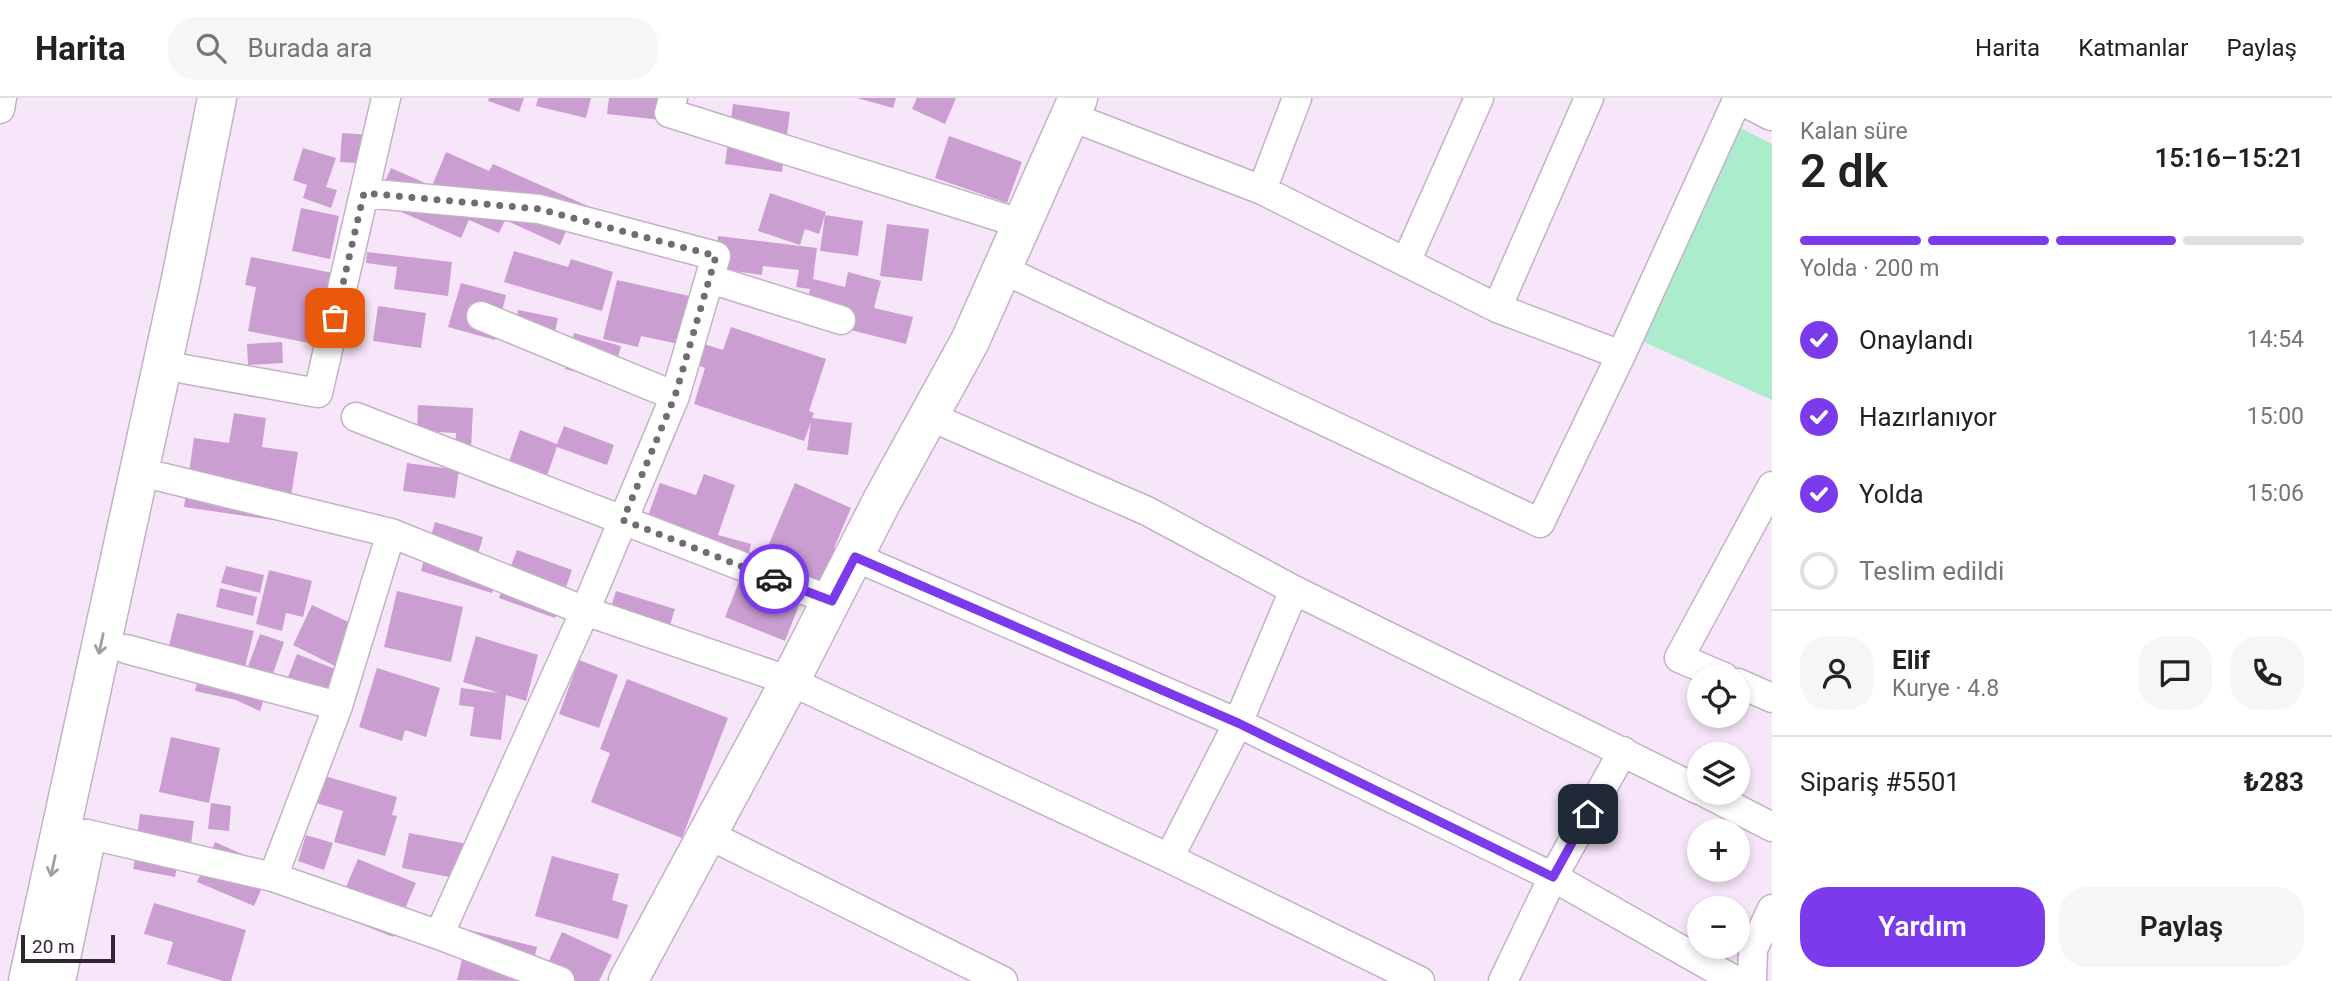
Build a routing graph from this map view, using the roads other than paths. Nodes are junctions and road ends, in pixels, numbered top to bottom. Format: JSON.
{"nodes":[{"id":1,"x":217,"y":98,"type":"edge"},
{"id":2,"x":240,"y":98,"type":"edge"},
{"id":3,"x":386,"y":98,"type":"edge"},
{"id":4,"x":673,"y":98,"type":"edge"},
{"id":5,"x":1297,"y":98,"type":"edge"},
{"id":6,"x":1479,"y":98,"type":"edge"},
{"id":7,"x":1589,"y":98,"type":"edge"},
{"id":8,"x":1738,"y":98,"type":"edge"},
{"id":9,"x":1747,"y":98,"type":"edge"},
{"id":10,"x":1073,"y":107,"type":"edge"},
{"id":11,"x":1772,"y":111,"type":"edge"},
{"id":12,"x":1262,"y":190,"type":"junction"},
{"id":13,"x":364,"y":193,"type":"junction"},
{"id":14,"x":1022,"y":224,"type":"junction"},
{"id":15,"x":1406,"y":262,"type":"junction"},
{"id":16,"x":1002,"y":269,"type":"junction"},
{"id":17,"x":710,"y":279,"type":"junction"},
{"id":18,"x":1497,"y":309,"type":"junction"},
{"id":19,"x":481,"y":316,"type":"dead end"},
{"id":20,"x":841,"y":320,"type":"dead end"},
{"id":21,"x":1621,"y":355,"type":"junction"},
{"id":22,"x":184,"y":369,"type":"junction"},
{"id":23,"x":675,"y":396,"type":"junction"},
{"id":24,"x":929,"y":416,"type":"junction"},
{"id":25,"x":356,"y":417,"type":"dead end"},
{"id":26,"x":161,"y":477,"type":"junction"},
{"id":27,"x":1770,"y":495,"type":"edge"},
{"id":28,"x":623,"y":520,"type":"junction"},
{"id":29,"x":391,"y":533,"type":"junction"},
{"id":30,"x":855,"y":557,"type":"junction"},
{"id":31,"x":1294,"y":590,"type":"junction"},
{"id":32,"x":832,"y":601,"type":"junction"},
{"id":33,"x":585,"y":611,"type":"junction"},
{"id":34,"x":125,"y":649,"type":"junction"},
{"id":35,"x":1697,"y":665,"type":"edge"},
{"id":36,"x":790,"y":681,"type":"junction"},
{"id":37,"x":1750,"y":688,"type":"edge"},
{"id":38,"x":1772,"y":698,"type":"edge"},
{"id":39,"x":338,"y":706,"type":"junction"},
{"id":40,"x":1238,"y":723,"type":"junction"},
{"id":41,"x":1623,"y":751,"type":"junction"},
{"id":42,"x":1687,"y":784,"type":"edge"},
{"id":43,"x":1729,"y":805,"type":"edge"},
{"id":44,"x":1772,"y":827,"type":"edge"},
{"id":45,"x":87,"y":834,"type":"junction"},
{"id":46,"x":707,"y":834,"type":"junction"},
{"id":47,"x":1169,"y":858,"type":"junction"},
{"id":48,"x":273,"y":877,"type":"junction"},
{"id":49,"x":1553,"y":877,"type":"junction"},
{"id":50,"x":1772,"y":909,"type":"edge"},
{"id":51,"x":439,"y":935,"type":"junction"},
{"id":52,"x":28,"y":981,"type":"edge"},
{"id":53,"x":56,"y":981,"type":"edge"},
{"id":54,"x":560,"y":981,"type":"edge"},
{"id":55,"x":628,"y":981,"type":"edge"},
{"id":56,"x":1003,"y":981,"type":"edge"},
{"id":57,"x":1420,"y":981,"type":"edge"},
{"id":58,"x":1503,"y":981,"type":"edge"},
{"id":59,"x":1737,"y":981,"type":"edge"},
{"id":60,"x":1752,"y":981,"type":"edge"}],
"edges":[{"from":1,"to":52,"type":"main road","one_way":true},
{"from":2,"to":22,"type":"main road"},
{"from":3,"to":13,"type":"street"},
{"from":4,"to":14,"type":"street"},
{"from":5,"to":12,"type":"street"},
{"from":6,"to":15,"type":"street"},
{"from":7,"to":18,"type":"street"},
{"from":8,"to":21,"type":"street"},
{"from":9,"to":11,"type":"main road"},
{"from":10,"to":12,"type":"street"},
{"from":10,"to":14,"type":"main road"},
{"from":12,"to":15,"type":"street"},
{"from":13,"to":17,"type":"street"},
{"from":13,"to":22,"type":"street"},
{"from":14,"to":16,"type":"main road"},
{"from":15,"to":18,"type":"street"},
{"from":16,"to":21,"type":"street"},
{"from":16,"to":24,"type":"main road"},
{"from":17,"to":20,"type":"street"},
{"from":17,"to":23,"type":"street"},
{"from":18,"to":21,"type":"street"},
{"from":19,"to":23,"type":"street"},
{"from":22,"to":26,"type":"main road"},
{"from":23,"to":28,"type":"street"},
{"from":24,"to":30,"type":"main road"},
{"from":24,"to":31,"type":"street"},
{"from":25,"to":28,"type":"street"},
{"from":26,"to":29,"type":"street"},
{"from":26,"to":34,"type":"main road"},
{"from":27,"to":35,"type":"street"},
{"from":28,"to":32,"type":"street"},
{"from":28,"to":33,"type":"street"},
{"from":29,"to":33,"type":"street"},
{"from":29,"to":39,"type":"street"},
{"from":30,"to":32,"type":"main road"},
{"from":30,"to":40,"type":"street"},
{"from":31,"to":40,"type":"street"},
{"from":31,"to":41,"type":"street"},
{"from":32,"to":36,"type":"main road"},
{"from":33,"to":36,"type":"street"},
{"from":33,"to":51,"type":"street"},
{"from":34,"to":39,"type":"street"},
{"from":34,"to":45,"type":"main road"},
{"from":36,"to":46,"type":"main road"},
{"from":36,"to":47,"type":"street"},
{"from":37,"to":38,"type":"street"},
{"from":39,"to":48,"type":"street"},
{"from":40,"to":47,"type":"street"},
{"from":40,"to":49,"type":"street"},
{"from":41,"to":42,"type":"street"},
{"from":41,"to":49,"type":"street"},
{"from":43,"to":44,"type":"street"},
{"from":45,"to":48,"type":"street"},
{"from":45,"to":53,"type":"main road"},
{"from":46,"to":55,"type":"main road"},
{"from":46,"to":56,"type":"street"},
{"from":47,"to":57,"type":"street"},
{"from":48,"to":51,"type":"street"},
{"from":49,"to":58,"type":"street"},
{"from":49,"to":59,"type":"street"},
{"from":50,"to":60,"type":"street"},
{"from":51,"to":54,"type":"street"}]}
